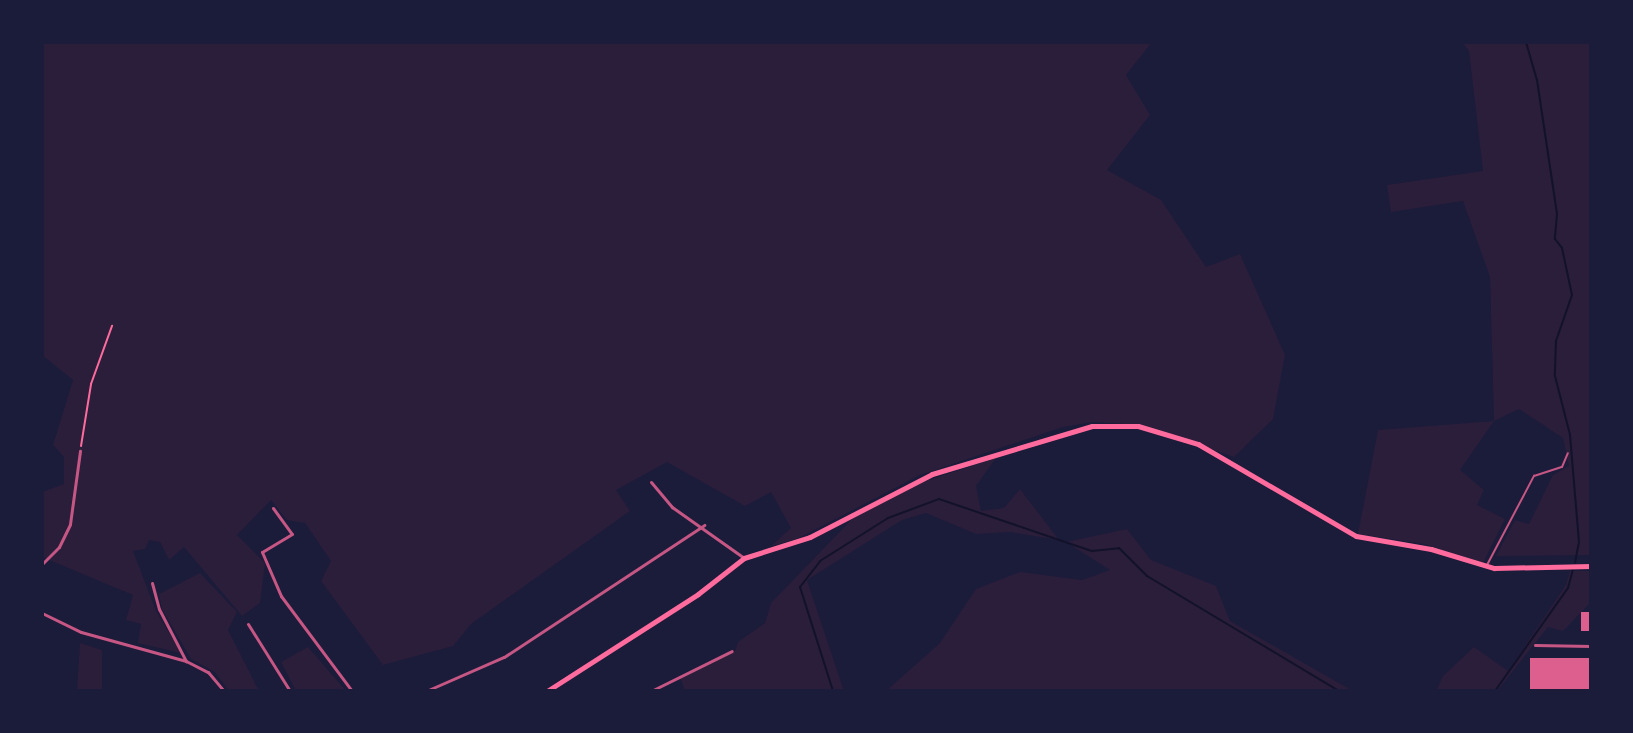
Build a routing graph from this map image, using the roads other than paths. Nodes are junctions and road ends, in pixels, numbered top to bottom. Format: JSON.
{"nodes":[{"id":1,"x":80,"y":451,"type":"road end"},
{"id":2,"x":1568,"y":453,"type":"dead end"},
{"id":3,"x":651,"y":482,"type":"dead end"},
{"id":4,"x":273,"y":508,"type":"dead end"},
{"id":5,"x":704,"y":525,"type":"junction"},
{"id":6,"x":744,"y":558,"type":"junction"},
{"id":7,"x":42,"y":564,"type":"edge"},
{"id":8,"x":1487,"y":566,"type":"junction"},
{"id":9,"x":1591,"y":566,"type":"edge"},
{"id":10,"x":152,"y":583,"type":"dead end"},
{"id":11,"x":42,"y":613,"type":"edge"},
{"id":12,"x":248,"y":624,"type":"dead end"},
{"id":13,"x":1535,"y":645,"type":"dead end"},
{"id":14,"x":1591,"y":646,"type":"edge"},
{"id":15,"x":732,"y":651,"type":"dead end"},
{"id":16,"x":186,"y":661,"type":"junction"},
{"id":17,"x":224,"y":691,"type":"edge"},
{"id":18,"x":290,"y":691,"type":"edge"},
{"id":19,"x":352,"y":691,"type":"edge"},
{"id":20,"x":426,"y":691,"type":"edge"},
{"id":21,"x":547,"y":691,"type":"edge"},
{"id":22,"x":651,"y":691,"type":"edge"}],
"edges":[{"from":1,"to":7,"type":"street"},
{"from":2,"to":8,"type":"lane"},
{"from":3,"to":5,"type":"street"},
{"from":4,"to":19,"type":"street"},
{"from":5,"to":6,"type":"street"},
{"from":5,"to":20,"type":"street"},
{"from":6,"to":8,"type":"main road"},
{"from":6,"to":21,"type":"main road"},
{"from":8,"to":9,"type":"main road"},
{"from":10,"to":16,"type":"street"},
{"from":11,"to":16,"type":"street"},
{"from":12,"to":18,"type":"street"},
{"from":13,"to":14,"type":"street"},
{"from":15,"to":22,"type":"street"},
{"from":16,"to":17,"type":"street"}]}
